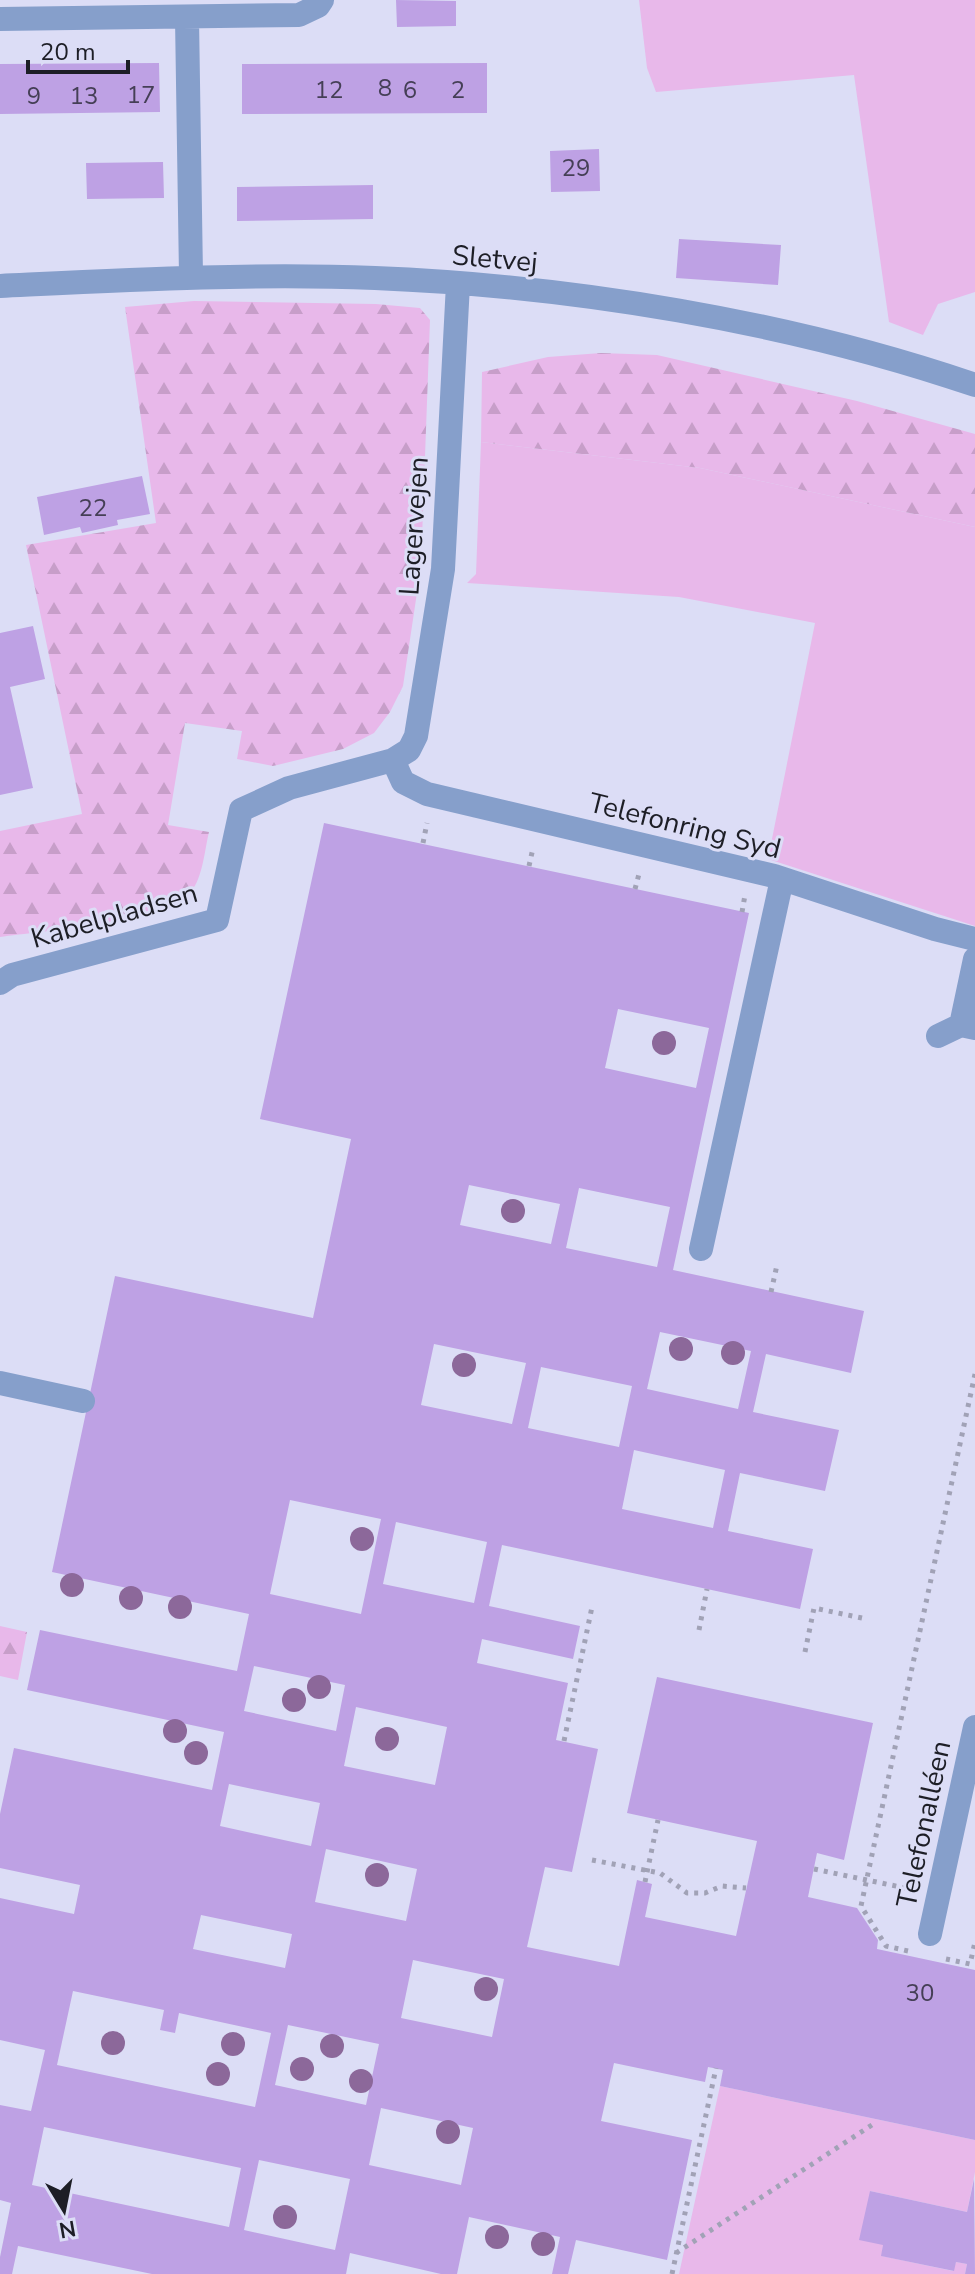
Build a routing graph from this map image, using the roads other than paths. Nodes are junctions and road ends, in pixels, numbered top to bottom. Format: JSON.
{"nodes":[{"id":1,"x":322,"y":0,"type":"edge"},
{"id":2,"x":187,"y":18,"type":"junction"},
{"id":3,"x":0,"y":19,"type":"edge"},
{"id":4,"x":191,"y":276,"type":"junction"},
{"id":5,"x":458,"y":284,"type":"junction"},
{"id":6,"x":0,"y":286,"type":"edge"},
{"id":7,"x":975,"y":385,"type":"edge"},
{"id":8,"x":393,"y":760,"type":"junction"},
{"id":9,"x":782,"y":879,"type":"junction"},
{"id":10,"x":975,"y":939,"type":"edge"},
{"id":11,"x":975,"y":959,"type":"edge"},
{"id":12,"x":0,"y":983,"type":"edge"},
{"id":13,"x":968,"y":1026,"type":"edge"},
{"id":14,"x":938,"y":1036,"type":"dead end"},
{"id":15,"x":701,"y":1249,"type":"dead end"},
{"id":16,"x":0,"y":1383,"type":"edge"},
{"id":17,"x":83,"y":1401,"type":"dead end"},
{"id":18,"x":975,"y":1727,"type":"edge"},
{"id":19,"x":930,"y":1934,"type":"dead end"}],
"edges":[{"from":1,"to":2,"type":"street"},
{"from":2,"to":3,"type":"street"},
{"from":2,"to":4,"type":"street"},
{"from":4,"to":5,"type":"street","name":"Sletvej"},
{"from":4,"to":6,"type":"street","name":"Sletvej"},
{"from":5,"to":7,"type":"street","name":"Sletvej"},
{"from":5,"to":8,"type":"street","name":"Lagervejen"},
{"from":8,"to":9,"type":"street","name":"Telefonring Syd"},
{"from":8,"to":12,"type":"street","name":"Kabelpladsen"},
{"from":9,"to":10,"type":"street","name":"Telefonring Syd"},
{"from":9,"to":15,"type":"street"},
{"from":11,"to":13,"type":"street"},
{"from":13,"to":14,"type":"street"},
{"from":16,"to":17,"type":"street"},
{"from":18,"to":19,"type":"street","name":"Telefonalléen"}]}
